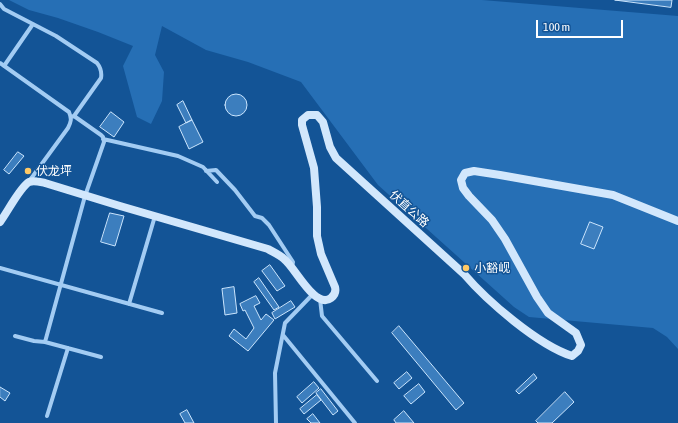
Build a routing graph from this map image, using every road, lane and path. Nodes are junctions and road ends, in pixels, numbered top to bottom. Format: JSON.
{"nodes":[{"id":1,"x":0,"y":4,"type":"edge"},
{"id":2,"x":33,"y":24,"type":"junction"},
{"id":3,"x":0,"y":63,"type":"edge"},
{"id":4,"x":4,"y":66,"type":"junction"},
{"id":5,"x":72,"y":116,"type":"junction"},
{"id":6,"x":103,"y":139,"type":"junction"},
{"id":7,"x":206,"y":171,"type":"junction"},
{"id":8,"x":29,"y":182,"type":"junction"},
{"id":9,"x":217,"y":182,"type":"dead end"},
{"id":10,"x":86,"y":196,"type":"junction"},
{"id":11,"x":155,"y":216,"type":"junction"},
{"id":12,"x":678,"y":221,"type":"edge"},
{"id":13,"x":0,"y":222,"type":"edge"},
{"id":14,"x":292,"y":267,"type":"junction"},
{"id":15,"x":0,"y":268,"type":"edge"},
{"id":16,"x":61,"y":285,"type":"junction"},
{"id":17,"x":312,"y":294,"type":"junction"},
{"id":18,"x":320,"y":299,"type":"junction"},
{"id":19,"x":129,"y":304,"type":"junction"},
{"id":20,"x":162,"y":313,"type":"dead end"},
{"id":21,"x":283,"y":335,"type":"junction"},
{"id":22,"x":15,"y":336,"type":"dead end"},
{"id":23,"x":45,"y":342,"type":"junction"},
{"id":24,"x":68,"y":348,"type":"junction"},
{"id":25,"x":101,"y":357,"type":"dead end"},
{"id":26,"x":377,"y":381,"type":"dead end"},
{"id":27,"x":47,"y":416,"type":"dead end"},
{"id":28,"x":276,"y":423,"type":"edge"},
{"id":29,"x":355,"y":423,"type":"edge"}],
"edges":[{"from":1,"to":2,"type":"street"},
{"from":2,"to":4,"type":"street"},
{"from":2,"to":5,"type":"street"},
{"from":3,"to":4,"type":"street"},
{"from":4,"to":5,"type":"street"},
{"from":5,"to":6,"type":"street"},
{"from":5,"to":8,"type":"street"},
{"from":6,"to":7,"type":"street"},
{"from":6,"to":10,"type":"street"},
{"from":7,"to":9,"type":"street"},
{"from":7,"to":14,"type":"street"},
{"from":8,"to":10,"type":"main road"},
{"from":8,"to":13,"type":"main road"},
{"from":10,"to":11,"type":"main road"},
{"from":10,"to":16,"type":"street"},
{"from":11,"to":14,"type":"main road"},
{"from":11,"to":19,"type":"street"},
{"from":12,"to":18,"type":"main road","name":"伏直公路"},
{"from":14,"to":17,"type":"main road"},
{"from":15,"to":16,"type":"street"},
{"from":16,"to":19,"type":"street"},
{"from":16,"to":23,"type":"street"},
{"from":17,"to":18,"type":"main road"},
{"from":17,"to":21,"type":"street"},
{"from":18,"to":26,"type":"street"},
{"from":19,"to":20,"type":"street"},
{"from":21,"to":28,"type":"street"},
{"from":21,"to":29,"type":"street"},
{"from":22,"to":23,"type":"street"},
{"from":23,"to":24,"type":"street"},
{"from":24,"to":25,"type":"street"},
{"from":24,"to":27,"type":"street"}]}
